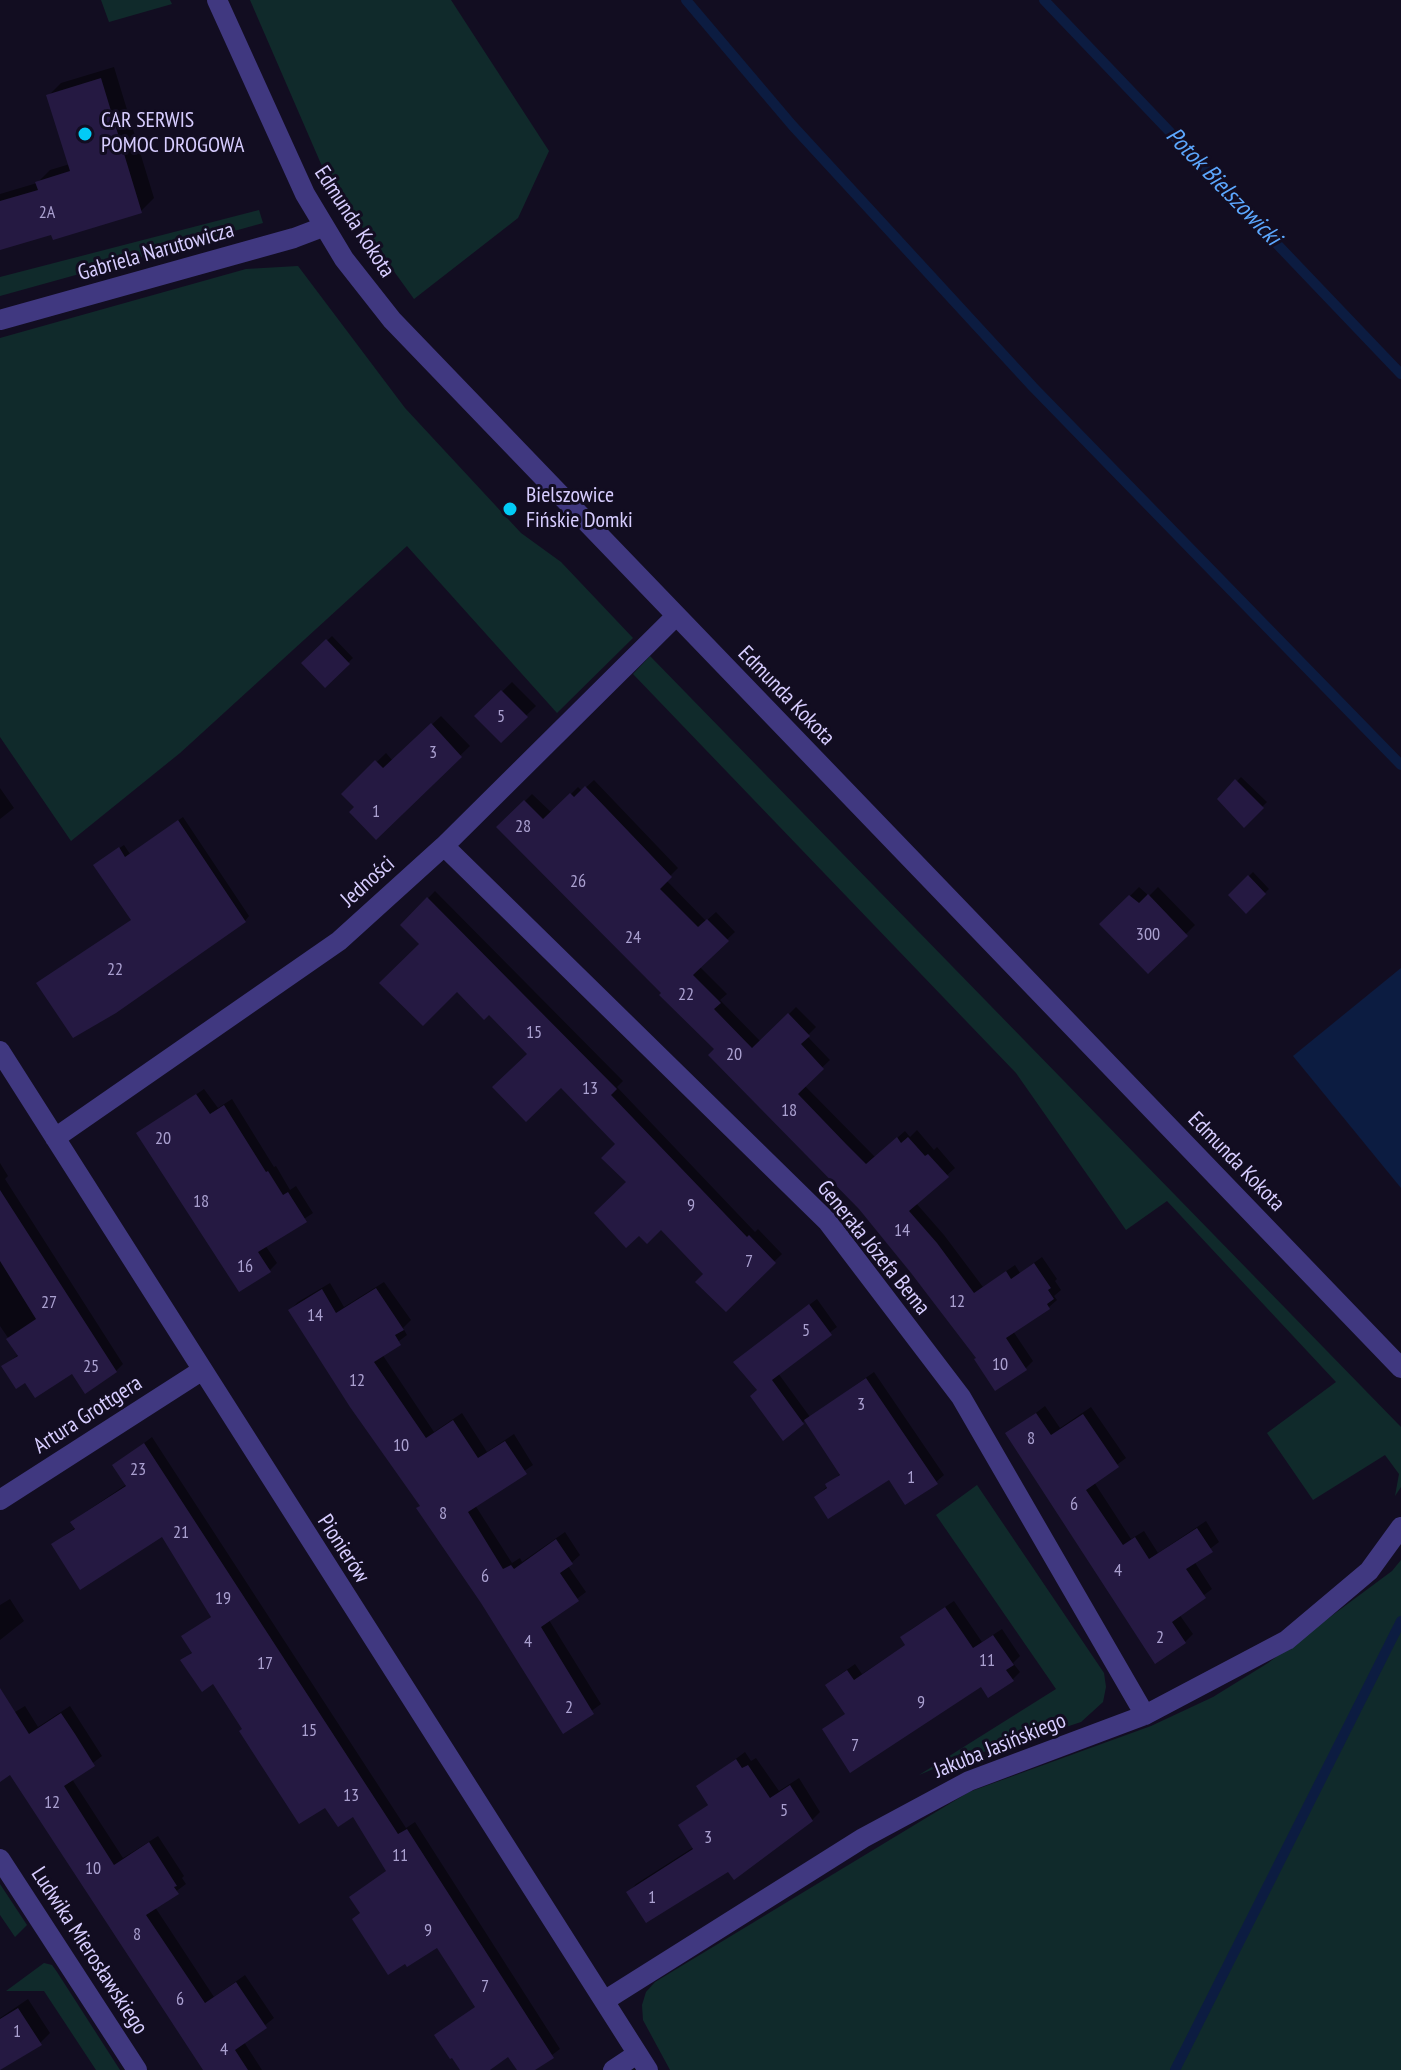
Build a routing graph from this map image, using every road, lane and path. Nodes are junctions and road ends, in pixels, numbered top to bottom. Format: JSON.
{"nodes":[{"id":1,"x":217,"y":0,"type":"edge"},
{"id":2,"x":323,"y":227,"type":"junction"},
{"id":3,"x":0,"y":320,"type":"edge"},
{"id":4,"x":676,"y":616,"type":"junction"},
{"id":5,"x":444,"y":846,"type":"junction"},
{"id":6,"x":0,"y":1051,"type":"edge"},
{"id":7,"x":55,"y":1138,"type":"junction"},
{"id":8,"x":1401,"y":1368,"type":"edge"},
{"id":9,"x":201,"y":1371,"type":"junction"},
{"id":10,"x":0,"y":1500,"type":"edge"},
{"id":11,"x":1401,"y":1527,"type":"edge"},
{"id":12,"x":1145,"y":1715,"type":"junction"},
{"id":13,"x":0,"y":1859,"type":"edge"},
{"id":14,"x":604,"y":2001,"type":"junction"},
{"id":15,"x":643,"y":2062,"type":"edge"},
{"id":16,"x":137,"y":2070,"type":"edge"},
{"id":17,"x":613,"y":2070,"type":"edge"}],
"edges":[{"from":1,"to":2,"type":"street","name":"Edmunda Kokota"},
{"from":2,"to":3,"type":"street","name":"Gabriela Narutowicza"},
{"from":2,"to":4,"type":"street","name":"Edmunda Kokota"},
{"from":4,"to":5,"type":"street","name":"Jedności"},
{"from":4,"to":8,"type":"street","name":"Edmunda Kokota"},
{"from":5,"to":7,"type":"street","name":"Jedności"},
{"from":5,"to":12,"type":"street","name":"Generała Józefa Bema"},
{"from":6,"to":7,"type":"street","name":"Pionierów"},
{"from":7,"to":9,"type":"street","name":"Pionierów"},
{"from":9,"to":10,"type":"street","name":"Artura Grottgera"},
{"from":9,"to":14,"type":"street","name":"Pionierów"},
{"from":11,"to":12,"type":"street","name":"Jakuba Jasińskiego"},
{"from":12,"to":14,"type":"street","name":"Jakuba Jasińskiego"},
{"from":13,"to":16,"type":"street","name":"Ludwika Mierosławskiego"},
{"from":14,"to":15,"type":"street","name":"Pionierów"},
{"from":15,"to":17,"type":"street"}]}
